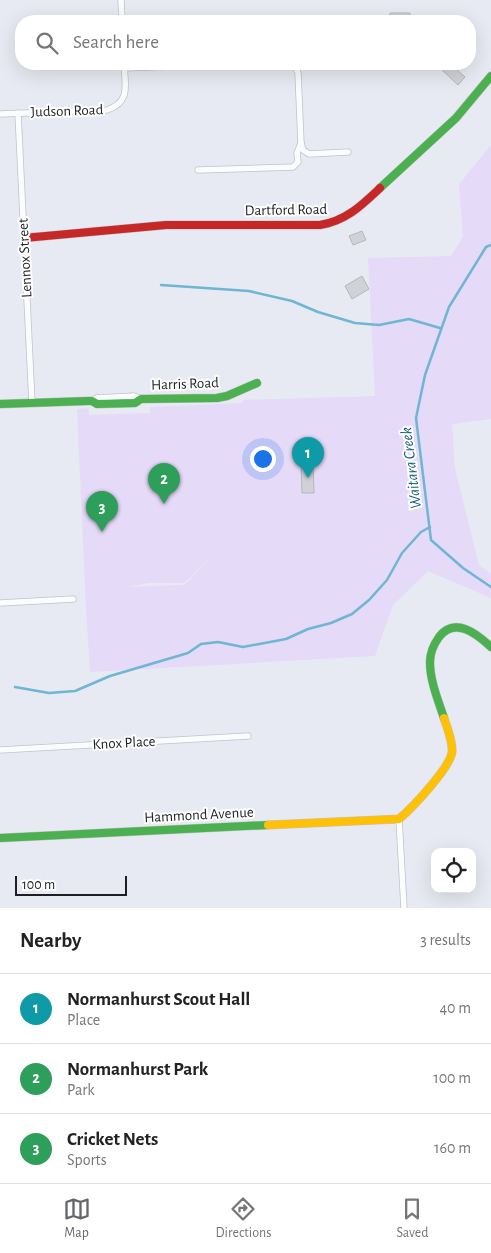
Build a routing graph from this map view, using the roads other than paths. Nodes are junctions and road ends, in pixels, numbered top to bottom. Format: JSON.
{"nodes":[{"id":1,"x":121,"y":0,"type":"edge"},
{"id":2,"x":122,"y":15,"type":"edge"},
{"id":3,"x":124,"y":70,"type":"edge"},
{"id":4,"x":297,"y":70,"type":"edge"},
{"id":5,"x":491,"y":76,"type":"edge"},
{"id":6,"x":18,"y":113,"type":"junction"},
{"id":7,"x":0,"y":114,"type":"edge"},
{"id":8,"x":301,"y":144,"type":"junction"},
{"id":9,"x":348,"y":152,"type":"dead end"},
{"id":10,"x":198,"y":170,"type":"dead end"},
{"id":11,"x":24,"y":238,"type":"junction"},
{"id":12,"x":257,"y":383,"type":"dead end"},
{"id":13,"x":32,"y":403,"type":"junction"},
{"id":14,"x":0,"y":404,"type":"edge"},
{"id":15,"x":73,"y":599,"type":"dead end"},
{"id":16,"x":0,"y":602,"type":"edge"},
{"id":17,"x":491,"y":647,"type":"edge"},
{"id":18,"x":248,"y":736,"type":"dead end"},
{"id":19,"x":0,"y":750,"type":"edge"},
{"id":20,"x":399,"y":820,"type":"junction"},
{"id":21,"x":0,"y":838,"type":"edge"},
{"id":22,"x":404,"y":908,"type":"edge"}],
"edges":[{"from":1,"to":2,"type":"street"},
{"from":3,"to":6,"type":"street","name":"Judson Road"},
{"from":4,"to":8,"type":"street"},
{"from":5,"to":11,"type":"street","name":"Dartford Road"},
{"from":6,"to":7,"type":"street","name":"Judson Road"},
{"from":6,"to":11,"type":"street","name":"Lennox Street"},
{"from":8,"to":9,"type":"street"},
{"from":8,"to":10,"type":"street"},
{"from":11,"to":13,"type":"street","name":"Lennox Street"},
{"from":12,"to":13,"type":"street","name":"Harris Road"},
{"from":13,"to":14,"type":"street","name":"Harris Road"},
{"from":15,"to":16,"type":"street"},
{"from":17,"to":20,"type":"street"},
{"from":18,"to":19,"type":"street","name":"Knox Place"},
{"from":20,"to":21,"type":"street","name":"Hammond Avenue"},
{"from":20,"to":22,"type":"street"}]}
